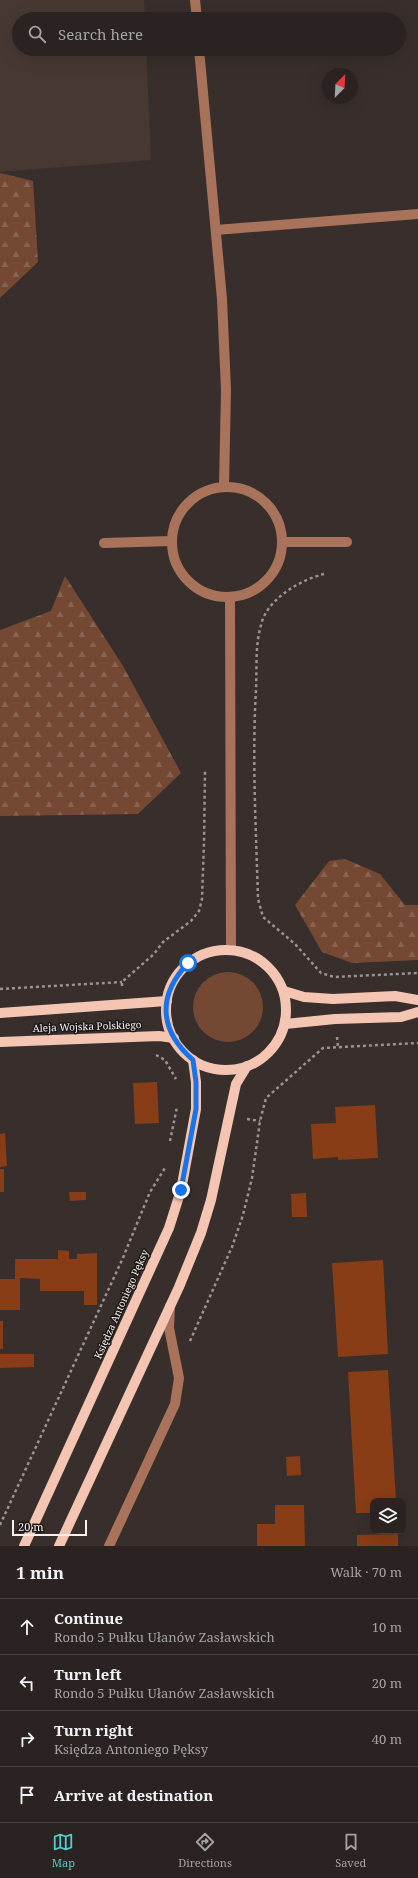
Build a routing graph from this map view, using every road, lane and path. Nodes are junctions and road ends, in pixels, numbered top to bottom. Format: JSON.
{"nodes":[{"id":1,"x":195,"y":0,"type":"edge"},
{"id":2,"x":196,"y":12,"type":"edge"},
{"id":3,"x":200,"y":56,"type":"edge"},
{"id":4,"x":418,"y":214,"type":"edge"},
{"id":5,"x":216,"y":230,"type":"junction"},
{"id":6,"x":224,"y":486,"type":"junction"},
{"id":7,"x":171,"y":541,"type":"junction"},
{"id":8,"x":283,"y":542,"type":"junction"},
{"id":9,"x":347,"y":542,"type":"dead end"},
{"id":10,"x":104,"y":543,"type":"dead end"},
{"id":11,"x":324,"y":574,"type":"dead end"},
{"id":12,"x":230,"y":598,"type":"junction"},
{"id":13,"x":205,"y":771,"type":"dead end"},
{"id":14,"x":231,"y":950,"type":"junction"},
{"id":15,"x":418,"y":973,"type":"edge"},
{"id":16,"x":122,"y":982,"type":"junction"},
{"id":17,"x":0,"y":989,"type":"edge"},
{"id":18,"x":284,"y":991,"type":"junction"},
{"id":19,"x":418,"y":1000,"type":"edge"},
{"id":20,"x":167,"y":1001,"type":"junction"},
{"id":21,"x":122,"y":1005,"type":"junction"},
{"id":22,"x":418,"y":1012,"type":"edge"},
{"id":23,"x":0,"y":1013,"type":"edge"},
{"id":24,"x":285,"y":1024,"type":"junction"},
{"id":25,"x":174,"y":1038,"type":"junction"},
{"id":26,"x":0,"y":1042,"type":"edge"},
{"id":27,"x":418,"y":1043,"type":"edge"},
{"id":28,"x":149,"y":1053,"type":"dead end"},
{"id":29,"x":193,"y":1060,"type":"junction"},
{"id":30,"x":247,"y":1066,"type":"junction"},
{"id":31,"x":177,"y":1085,"type":"dead end"},
{"id":32,"x":177,"y":1101,"type":"dead end"},
{"id":33,"x":177,"y":1106,"type":"junction"},
{"id":34,"x":196,"y":1109,"type":"junction"},
{"id":35,"x":229,"y":1116,"type":"junction"},
{"id":36,"x":169,"y":1145,"type":"dead end"},
{"id":37,"x":166,"y":1167,"type":"dead end"},
{"id":38,"x":170,"y":1305,"type":"junction"},
{"id":39,"x":0,"y":1525,"type":"edge"},
{"id":40,"x":24,"y":1546,"type":"edge"},
{"id":41,"x":59,"y":1546,"type":"edge"},
{"id":42,"x":109,"y":1546,"type":"edge"}],
"edges":[{"from":1,"to":2,"type":"lane"},
{"from":3,"to":5,"type":"lane"},
{"from":4,"to":5,"type":"lane"},
{"from":5,"to":6,"type":"lane"},
{"from":6,"to":7,"type":"lane"},
{"from":6,"to":8,"type":"lane"},
{"from":7,"to":10,"type":"lane"},
{"from":7,"to":12,"type":"lane"},
{"from":8,"to":9,"type":"lane"},
{"from":8,"to":12,"type":"lane"},
{"from":11,"to":15,"type":"path"},
{"from":12,"to":14,"type":"lane"},
{"from":13,"to":16,"type":"path"},
{"from":14,"to":18,"type":"main road"},
{"from":14,"to":20,"type":"main road"},
{"from":16,"to":17,"type":"path"},
{"from":16,"to":21,"type":"path"},
{"from":18,"to":19,"type":"main road"},
{"from":18,"to":24,"type":"main road"},
{"from":20,"to":21,"type":"main road","name":"Aleja Wojska Polskiego"},
{"from":20,"to":25,"type":"main road"},
{"from":21,"to":23,"type":"main road","name":"Aleja Wojska Polskiego"},
{"from":22,"to":24,"type":"main road"},
{"from":24,"to":30,"type":"main road"},
{"from":25,"to":26,"type":"main road","name":"Aleja Wojska Polskiego"},
{"from":25,"to":29,"type":"main road"},
{"from":27,"to":35,"type":"path"},
{"from":28,"to":31,"type":"path"},
{"from":29,"to":30,"type":"main road"},
{"from":29,"to":34,"type":"main road","name":"Księdza Antoniego Pęksy"},
{"from":30,"to":35,"type":"main road"},
{"from":32,"to":33,"type":"path"},
{"from":33,"to":34,"type":"path"},
{"from":33,"to":36,"type":"path"},
{"from":34,"to":40,"type":"main road","name":"Księdza Antoniego Pęksy"},
{"from":35,"to":38,"type":"main road"},
{"from":37,"to":39,"type":"path"},
{"from":38,"to":41,"type":"main road"},
{"from":38,"to":42,"type":"lane"}]}
